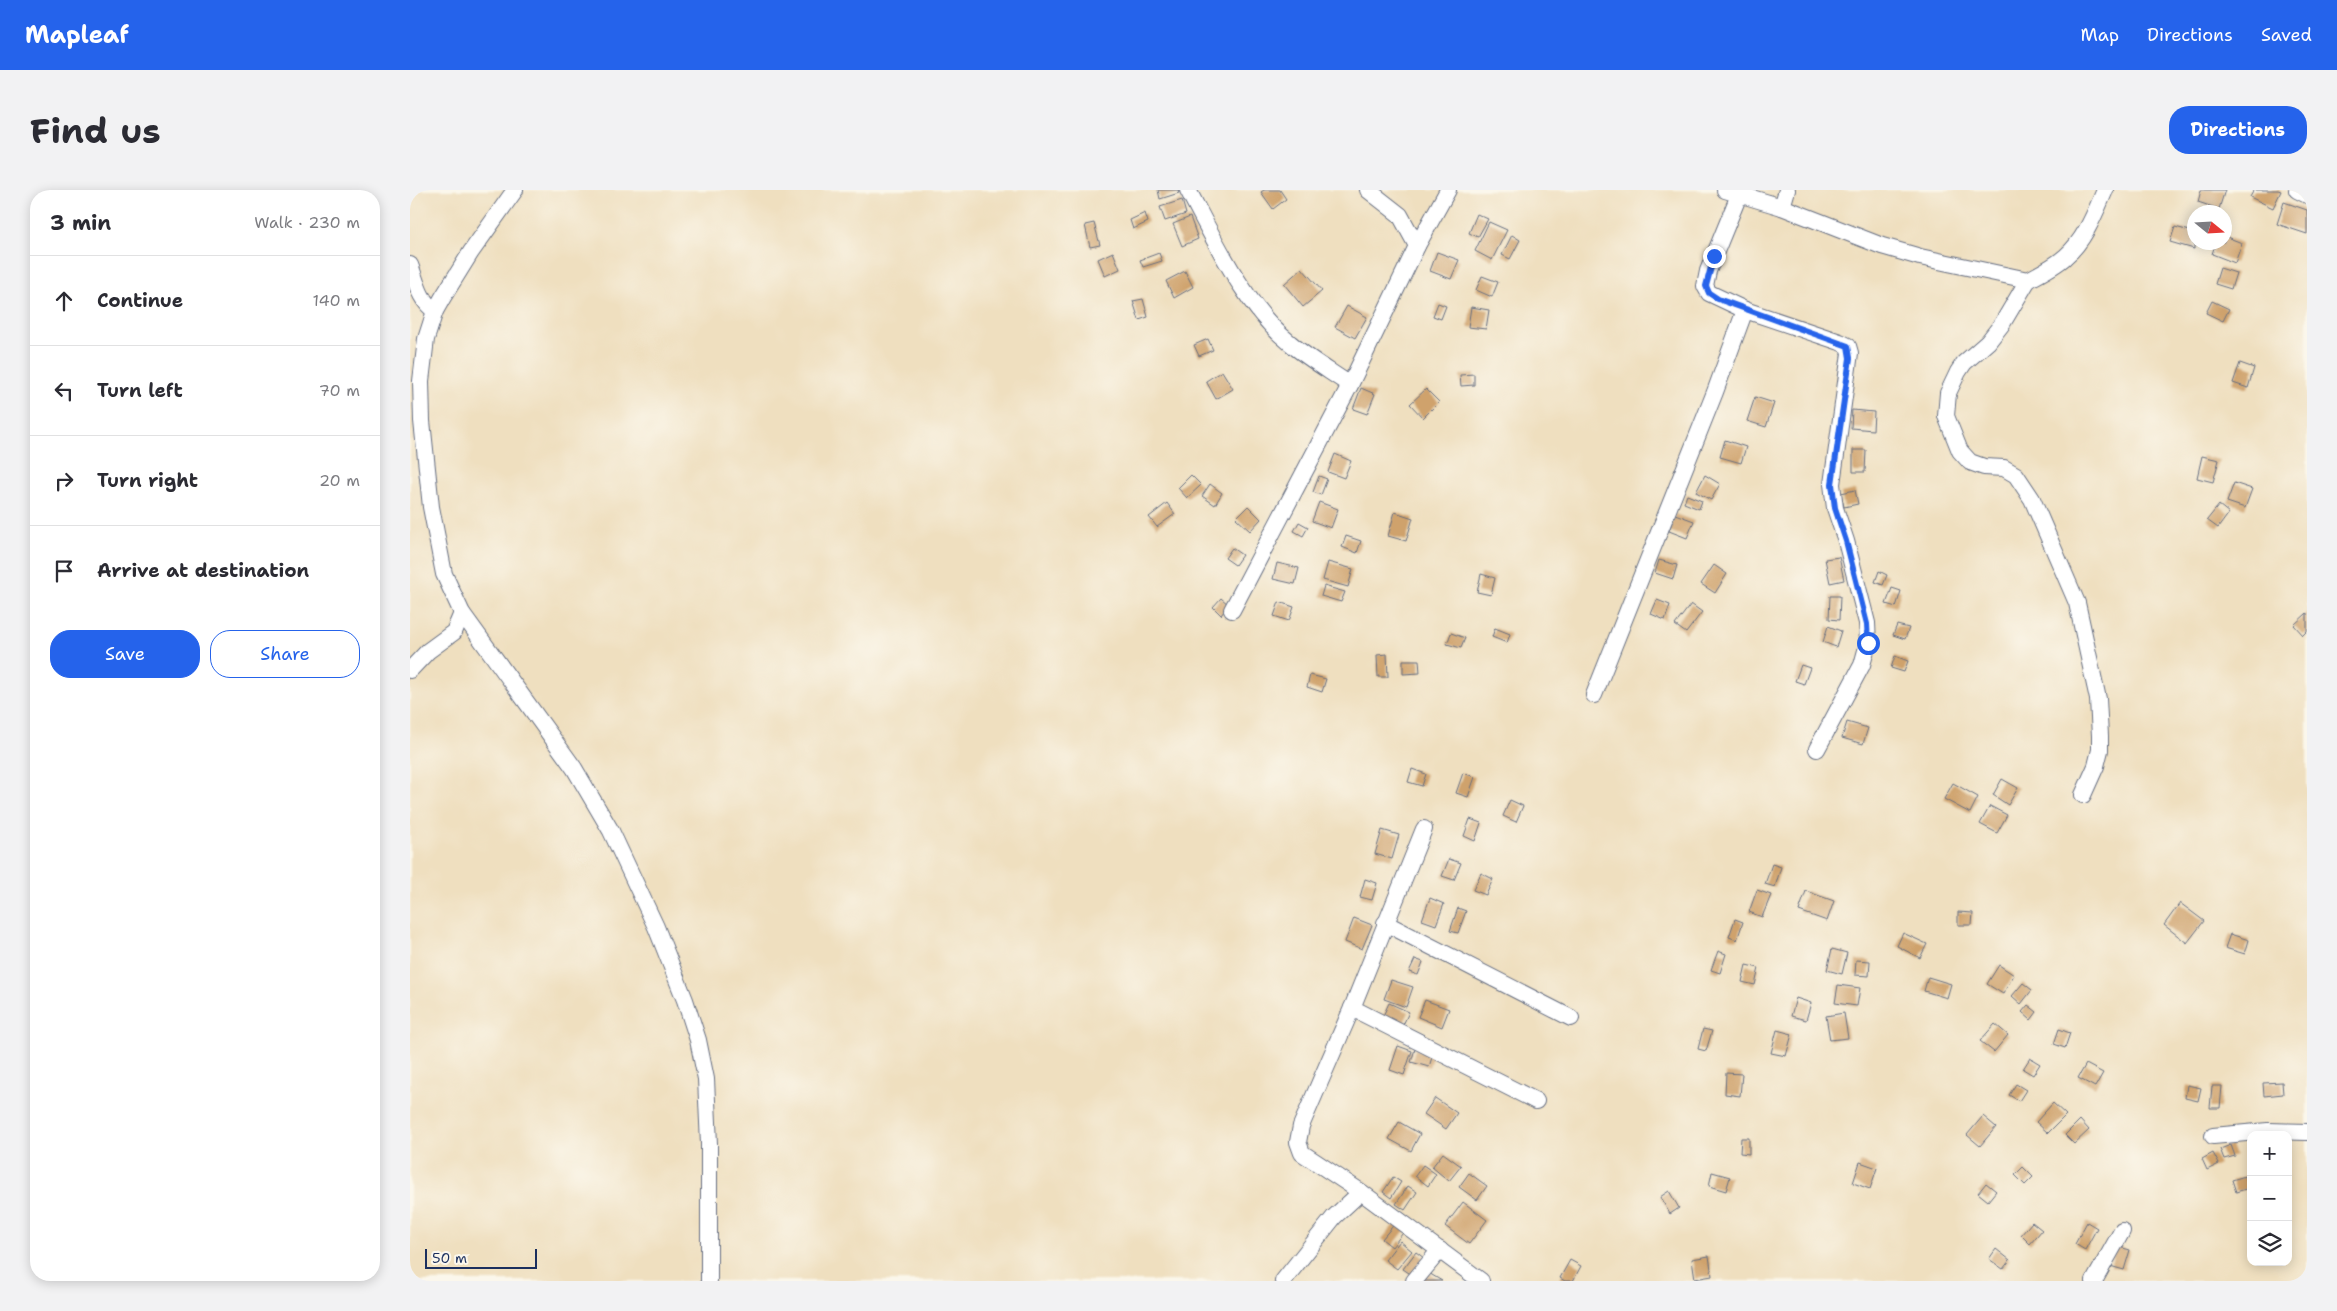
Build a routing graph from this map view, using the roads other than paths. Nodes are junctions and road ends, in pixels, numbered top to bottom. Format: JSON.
{"nodes":[{"id":1,"x":515,"y":190,"type":"edge"},
{"id":2,"x":1188,"y":190,"type":"edge"},
{"id":3,"x":1368,"y":190,"type":"edge"},
{"id":4,"x":1448,"y":190,"type":"edge"},
{"id":5,"x":1787,"y":190,"type":"edge"},
{"id":6,"x":2105,"y":190,"type":"edge"},
{"id":7,"x":2297,"y":190,"type":"edge"},
{"id":8,"x":1732,"y":193,"type":"edge"},
{"id":9,"x":2307,"y":195,"type":"edge"},
{"id":10,"x":1782,"y":207,"type":"junction"},
{"id":11,"x":1417,"y":246,"type":"junction"},
{"id":12,"x":410,"y":265,"type":"edge"},
{"id":13,"x":2028,"y":280,"type":"junction"},
{"id":14,"x":1745,"y":310,"type":"junction"},
{"id":15,"x":435,"y":311,"type":"junction"},
{"id":16,"x":1350,"y":385,"type":"junction"},
{"id":17,"x":1232,"y":610,"type":"dead end"},
{"id":18,"x":462,"y":613,"type":"junction"},
{"id":19,"x":479,"y":638,"type":"junction"},
{"id":20,"x":447,"y":639,"type":"junction"},
{"id":21,"x":410,"y":670,"type":"edge"},
{"id":22,"x":1594,"y":694,"type":"dead end"},
{"id":23,"x":1817,"y":749,"type":"dead end"},
{"id":24,"x":2082,"y":795,"type":"dead end"},
{"id":25,"x":1424,"y":829,"type":"dead end"},
{"id":26,"x":1385,"y":923,"type":"junction"},
{"id":27,"x":1352,"y":1008,"type":"junction"},
{"id":28,"x":1571,"y":1018,"type":"dead end"},
{"id":29,"x":1536,"y":1101,"type":"dead end"},
{"id":30,"x":2307,"y":1132,"type":"edge"},
{"id":31,"x":2213,"y":1136,"type":"dead end"},
{"id":32,"x":1361,"y":1192,"type":"junction"},
{"id":33,"x":2122,"y":1231,"type":"dead end"},
{"id":34,"x":1440,"y":1250,"type":"junction"},
{"id":35,"x":709,"y":1281,"type":"edge"},
{"id":36,"x":1283,"y":1281,"type":"edge"},
{"id":37,"x":1414,"y":1281,"type":"edge"},
{"id":38,"x":1481,"y":1281,"type":"edge"},
{"id":39,"x":2094,"y":1281,"type":"edge"}],
"edges":[{"from":1,"to":15,"type":"street"},
{"from":2,"to":16,"type":"street"},
{"from":3,"to":11,"type":"street"},
{"from":4,"to":11,"type":"street"},
{"from":5,"to":10,"type":"street"},
{"from":6,"to":13,"type":"street"},
{"from":7,"to":9,"type":"street"},
{"from":8,"to":10,"type":"street"},
{"from":8,"to":14,"type":"street"},
{"from":10,"to":13,"type":"street"},
{"from":11,"to":16,"type":"street"},
{"from":12,"to":15,"type":"street"},
{"from":13,"to":24,"type":"street"},
{"from":14,"to":22,"type":"street"},
{"from":14,"to":23,"type":"street"},
{"from":15,"to":18,"type":"street"},
{"from":16,"to":17,"type":"street"},
{"from":18,"to":19,"type":"street"},
{"from":18,"to":20,"type":"street"},
{"from":19,"to":20,"type":"street"},
{"from":19,"to":35,"type":"street"},
{"from":20,"to":21,"type":"street"},
{"from":25,"to":26,"type":"street"},
{"from":26,"to":27,"type":"street"},
{"from":26,"to":28,"type":"street"},
{"from":27,"to":29,"type":"street"},
{"from":27,"to":32,"type":"street"},
{"from":30,"to":31,"type":"street"},
{"from":32,"to":34,"type":"street"},
{"from":32,"to":36,"type":"street"},
{"from":33,"to":39,"type":"street"},
{"from":34,"to":37,"type":"street"},
{"from":34,"to":38,"type":"street"}]}
